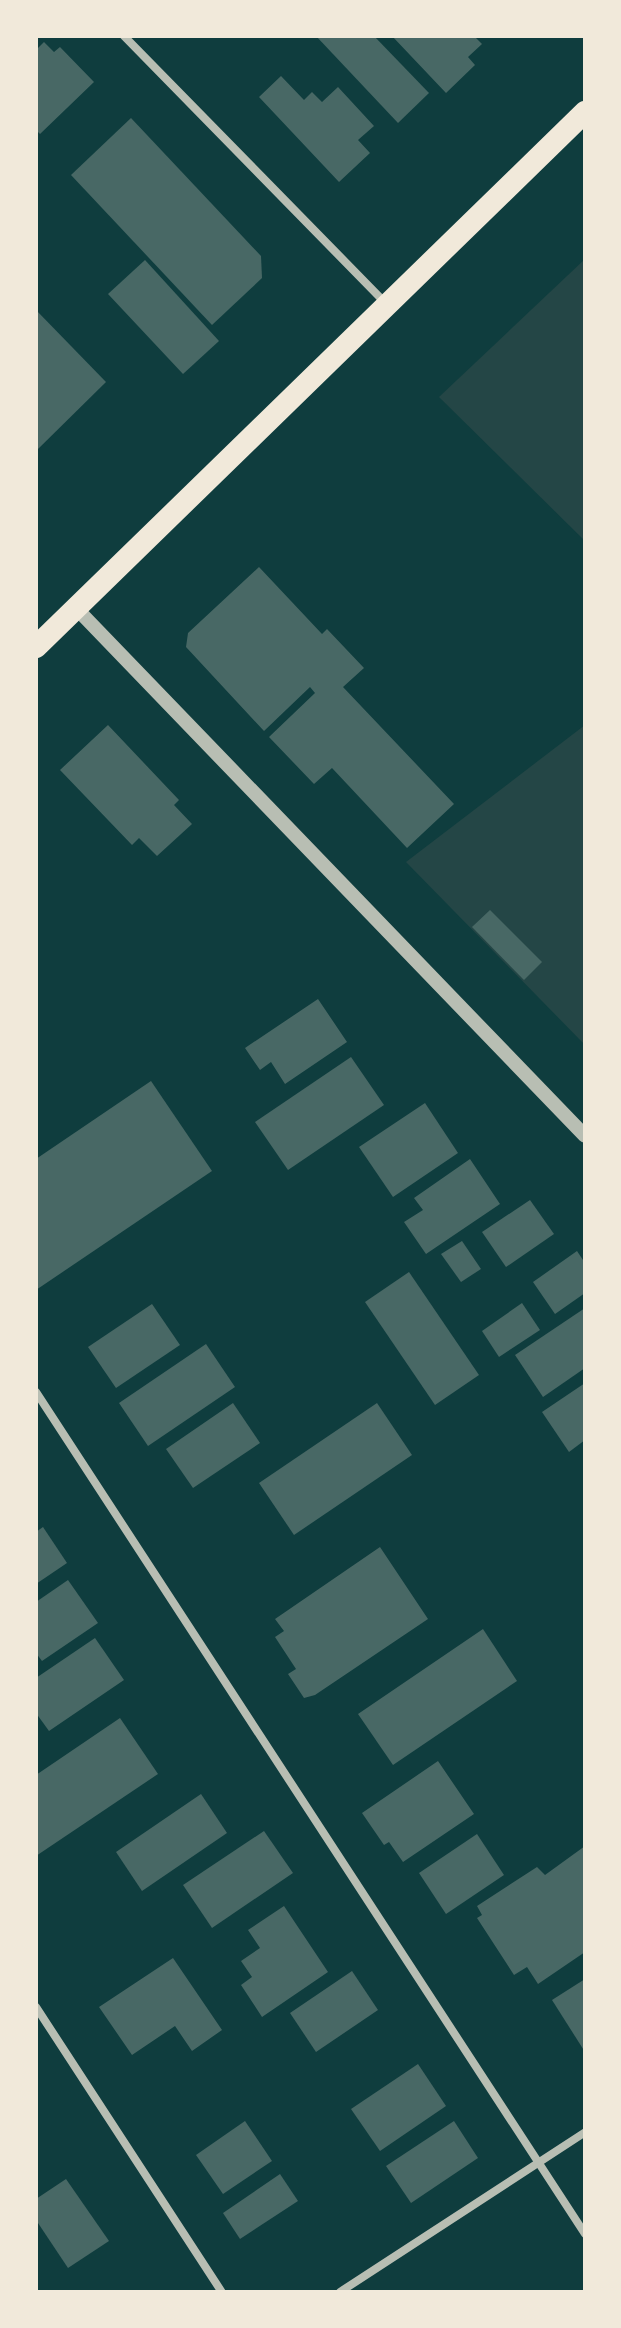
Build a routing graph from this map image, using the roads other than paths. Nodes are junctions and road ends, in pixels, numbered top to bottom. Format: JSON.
{"nodes":[{"id":1,"x":124,"y":36,"type":"edge"},
{"id":2,"x":585,"y":112,"type":"edge"},
{"id":3,"x":389,"y":306,"type":"junction"},
{"id":4,"x":76,"y":608,"type":"junction"},
{"id":5,"x":36,"y":647,"type":"edge"},
{"id":6,"x":585,"y":1136,"type":"edge"},
{"id":7,"x":36,"y":1392,"type":"edge"},
{"id":8,"x":36,"y":2007,"type":"edge"},
{"id":9,"x":585,"y":2132,"type":"edge"},
{"id":10,"x":538,"y":2163,"type":"junction"},
{"id":11,"x":585,"y":2234,"type":"edge"},
{"id":12,"x":222,"y":2292,"type":"edge"},
{"id":13,"x":340,"y":2292,"type":"edge"}],
"edges":[{"from":1,"to":3,"type":"street"},
{"from":2,"to":3,"type":"highway"},
{"from":3,"to":4,"type":"highway"},
{"from":4,"to":5,"type":"highway"},
{"from":4,"to":6,"type":"street"},
{"from":7,"to":10,"type":"street"},
{"from":8,"to":12,"type":"street"},
{"from":9,"to":10,"type":"street"},
{"from":10,"to":11,"type":"street"},
{"from":10,"to":13,"type":"street"}]}
